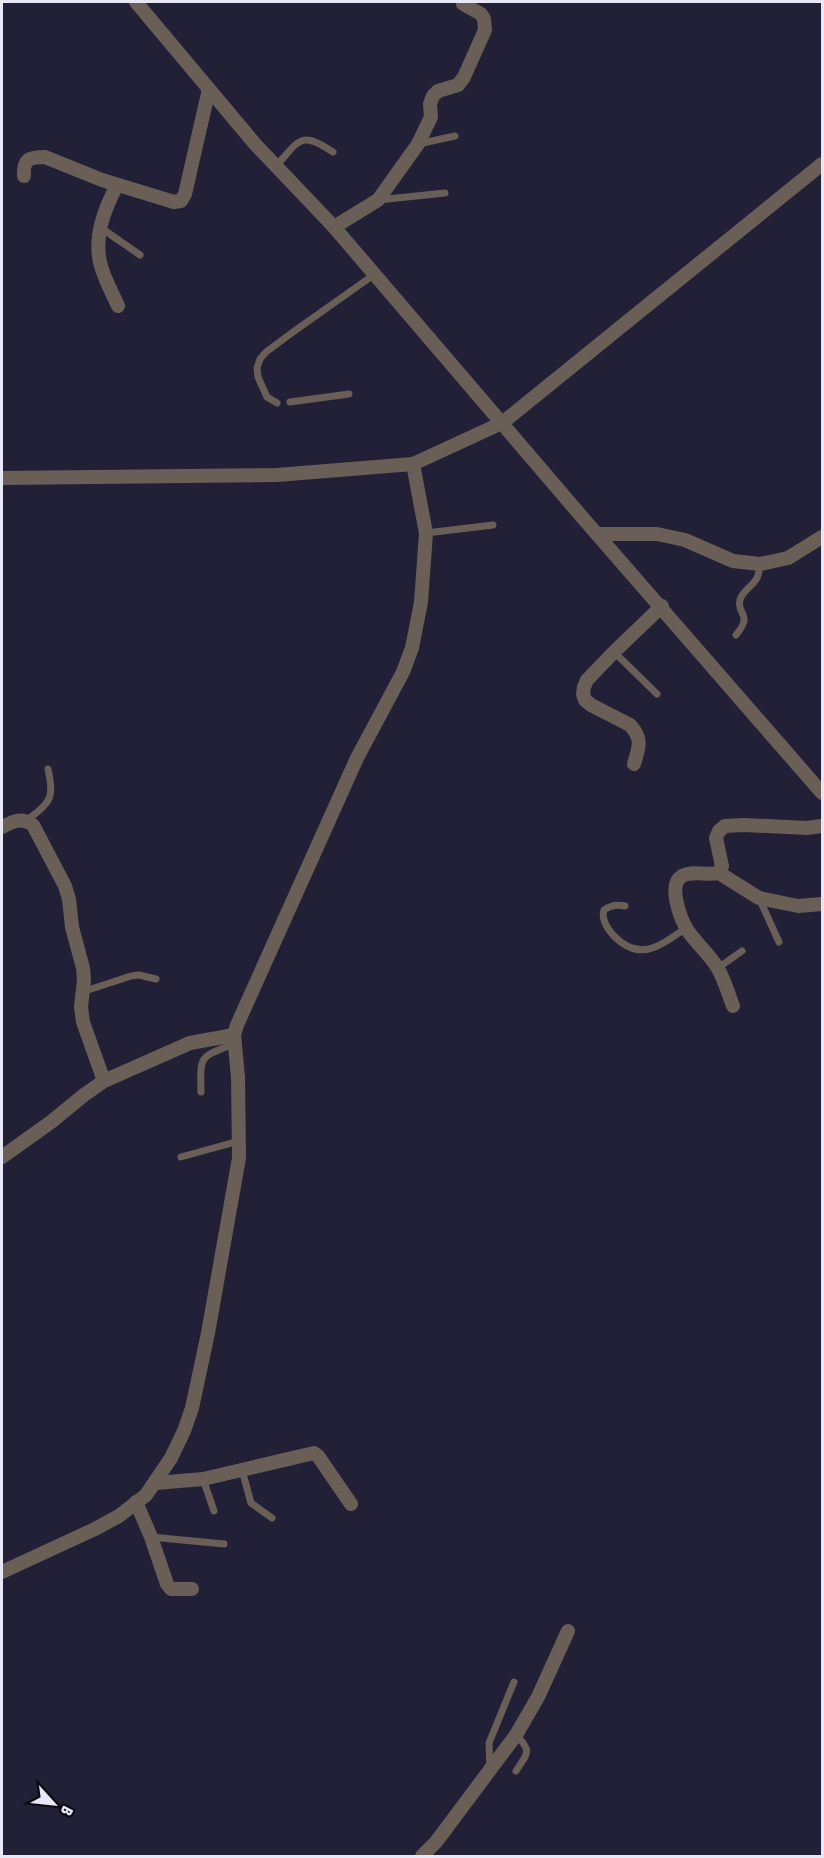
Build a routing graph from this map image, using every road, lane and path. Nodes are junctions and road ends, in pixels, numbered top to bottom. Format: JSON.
{"nodes":[{"id":1,"x":136,"y":2,"type":"edge"},
{"id":2,"x":463,"y":4,"type":"dead end"},
{"id":3,"x":209,"y":89,"type":"junction"},
{"id":4,"x":455,"y":136,"type":"dead end"},
{"id":5,"x":418,"y":144,"type":"junction"},
{"id":6,"x":333,"y":152,"type":"dead end"},
{"id":7,"x":822,"y":164,"type":"edge"},
{"id":8,"x":276,"y":165,"type":"junction"},
{"id":9,"x":24,"y":176,"type":"dead end"},
{"id":10,"x":117,"y":185,"type":"junction"},
{"id":11,"x":445,"y":193,"type":"dead end"},
{"id":12,"x":378,"y":200,"type":"junction"},
{"id":13,"x":334,"y":227,"type":"junction"},
{"id":14,"x":101,"y":228,"type":"junction"},
{"id":15,"x":140,"y":255,"type":"dead end"},
{"id":16,"x":375,"y":274,"type":"junction"},
{"id":17,"x":118,"y":306,"type":"dead end"},
{"id":18,"x":349,"y":394,"type":"dead end"},
{"id":19,"x":290,"y":402,"type":"dead end"},
{"id":20,"x":277,"y":403,"type":"dead end"},
{"id":21,"x":502,"y":423,"type":"junction"},
{"id":22,"x":413,"y":464,"type":"junction"},
{"id":23,"x":2,"y":478,"type":"edge"},
{"id":24,"x":493,"y":525,"type":"dead end"},
{"id":25,"x":426,"y":533,"type":"junction"},
{"id":26,"x":598,"y":534,"type":"junction"},
{"id":27,"x":822,"y":537,"type":"edge"},
{"id":28,"x":760,"y":564,"type":"junction"},
{"id":29,"x":662,"y":606,"type":"junction"},
{"id":30,"x":736,"y":635,"type":"dead end"},
{"id":31,"x":614,"y":652,"type":"junction"},
{"id":32,"x":657,"y":694,"type":"dead end"},
{"id":33,"x":634,"y":764,"type":"dead end"},
{"id":34,"x":48,"y":769,"type":"dead end"},
{"id":35,"x":822,"y":793,"type":"edge"},
{"id":36,"x":26,"y":820,"type":"junction"},
{"id":37,"x":822,"y":826,"type":"edge"},
{"id":38,"x":2,"y":827,"type":"edge"},
{"id":39,"x":718,"y":873,"type":"junction"},
{"id":40,"x":759,"y":898,"type":"junction"},
{"id":41,"x":822,"y":904,"type":"edge"},
{"id":42,"x":625,"y":906,"type":"dead end"},
{"id":43,"x":686,"y":928,"type":"junction"},
{"id":44,"x":779,"y":942,"type":"dead end"},
{"id":45,"x":742,"y":951,"type":"dead end"},
{"id":46,"x":718,"y":968,"type":"junction"},
{"id":47,"x":156,"y":979,"type":"dead end"},
{"id":48,"x":82,"y":992,"type":"junction"},
{"id":49,"x":733,"y":1006,"type":"dead end"},
{"id":50,"x":235,"y":1039,"type":"junction"},
{"id":51,"x":104,"y":1081,"type":"junction"},
{"id":52,"x":201,"y":1092,"type":"dead end"},
{"id":53,"x":239,"y":1141,"type":"junction"},
{"id":54,"x":2,"y":1157,"type":"edge"},
{"id":55,"x":181,"y":1157,"type":"dead end"},
{"id":56,"x":242,"y":1470,"type":"junction"},
{"id":57,"x":203,"y":1479,"type":"junction"},
{"id":58,"x":156,"y":1482,"type":"junction"},
{"id":59,"x":136,"y":1502,"type":"junction"},
{"id":60,"x":351,"y":1504,"type":"dead end"},
{"id":61,"x":214,"y":1511,"type":"dead end"},
{"id":62,"x":272,"y":1518,"type":"dead end"},
{"id":63,"x":150,"y":1537,"type":"junction"},
{"id":64,"x":224,"y":1544,"type":"dead end"},
{"id":65,"x":2,"y":1572,"type":"edge"},
{"id":66,"x":192,"y":1589,"type":"dead end"},
{"id":67,"x":568,"y":1631,"type":"dead end"},
{"id":68,"x":514,"y":1682,"type":"dead end"},
{"id":69,"x":516,"y":1735,"type":"junction"},
{"id":70,"x":490,"y":1769,"type":"junction"},
{"id":71,"x":516,"y":1771,"type":"dead end"},
{"id":72,"x":422,"y":1857,"type":"edge"}],
"edges":[{"from":1,"to":3,"type":"street"},
{"from":2,"to":5,"type":"street"},
{"from":3,"to":8,"type":"street"},
{"from":3,"to":10,"type":"street"},
{"from":4,"to":5,"type":"lane"},
{"from":5,"to":12,"type":"street"},
{"from":6,"to":8,"type":"lane"},
{"from":7,"to":21,"type":"street"},
{"from":8,"to":13,"type":"street"},
{"from":9,"to":10,"type":"street"},
{"from":10,"to":14,"type":"street"},
{"from":11,"to":12,"type":"lane"},
{"from":12,"to":13,"type":"street"},
{"from":13,"to":16,"type":"street"},
{"from":14,"to":15,"type":"lane"},
{"from":14,"to":17,"type":"street"},
{"from":16,"to":20,"type":"lane"},
{"from":16,"to":21,"type":"street"},
{"from":18,"to":19,"type":"lane"},
{"from":21,"to":22,"type":"street"},
{"from":21,"to":26,"type":"street"},
{"from":22,"to":23,"type":"street"},
{"from":22,"to":25,"type":"street"},
{"from":24,"to":25,"type":"lane"},
{"from":25,"to":50,"type":"street"},
{"from":26,"to":28,"type":"street"},
{"from":26,"to":29,"type":"street"},
{"from":27,"to":28,"type":"street"},
{"from":28,"to":30,"type":"lane"},
{"from":29,"to":31,"type":"street"},
{"from":29,"to":35,"type":"street"},
{"from":31,"to":32,"type":"lane"},
{"from":31,"to":33,"type":"street"},
{"from":34,"to":36,"type":"lane"},
{"from":36,"to":38,"type":"street"},
{"from":36,"to":48,"type":"street"},
{"from":37,"to":39,"type":"street"},
{"from":39,"to":40,"type":"street"},
{"from":39,"to":43,"type":"street"},
{"from":40,"to":41,"type":"street"},
{"from":40,"to":44,"type":"lane"},
{"from":42,"to":43,"type":"lane"},
{"from":43,"to":46,"type":"street"},
{"from":45,"to":46,"type":"lane"},
{"from":46,"to":49,"type":"street"},
{"from":47,"to":48,"type":"lane"},
{"from":48,"to":51,"type":"street"},
{"from":50,"to":51,"type":"street"},
{"from":50,"to":52,"type":"lane"},
{"from":50,"to":53,"type":"street"},
{"from":51,"to":54,"type":"street"},
{"from":53,"to":55,"type":"lane"},
{"from":53,"to":58,"type":"street"},
{"from":56,"to":57,"type":"street"},
{"from":56,"to":60,"type":"street"},
{"from":56,"to":62,"type":"lane"},
{"from":57,"to":58,"type":"street"},
{"from":57,"to":61,"type":"lane"},
{"from":58,"to":59,"type":"street"},
{"from":59,"to":63,"type":"street"},
{"from":59,"to":65,"type":"street"},
{"from":63,"to":64,"type":"lane"},
{"from":63,"to":66,"type":"street"},
{"from":67,"to":69,"type":"street"},
{"from":68,"to":70,"type":"lane"},
{"from":69,"to":70,"type":"street"},
{"from":69,"to":71,"type":"lane"},
{"from":70,"to":72,"type":"street"}]}
